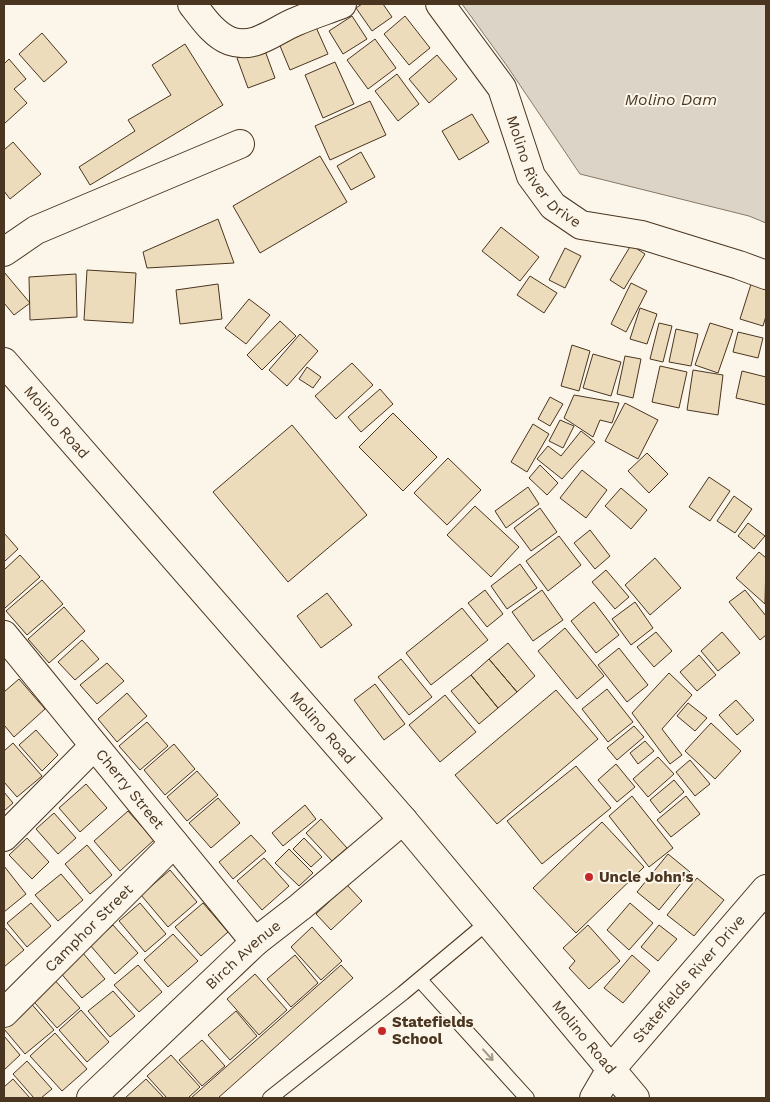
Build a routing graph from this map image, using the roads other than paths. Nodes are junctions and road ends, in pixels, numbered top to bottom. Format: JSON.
{"nodes":[{"id":1,"x":192,"y":4,"type":"edge"},
{"id":2,"x":342,"y":4,"type":"edge"},
{"id":3,"x":440,"y":4,"type":"edge"},
{"id":4,"x":240,"y":144,"type":"dead end"},
{"id":5,"x":4,"y":252,"type":"edge"},
{"id":6,"x":766,"y":276,"type":"edge"},
{"id":7,"x":4,"y":362,"type":"edge"},
{"id":8,"x":8,"y":649,"type":"edge"},
{"id":9,"x":94,"y":746,"type":"junction"},
{"id":10,"x":403,"y":820,"type":"junction"},
{"id":11,"x":4,"y":837,"type":"edge"},
{"id":12,"x":174,"y":843,"type":"junction"},
{"id":13,"x":766,"y":889,"type":"edge"},
{"id":14,"x":488,"y":922,"type":"junction"},
{"id":15,"x":255,"y":942,"type":"junction"},
{"id":16,"x":420,"y":980,"type":"junction"},
{"id":17,"x":4,"y":1013,"type":"edge"},
{"id":18,"x":611,"y":1069,"type":"junction"},
{"id":19,"x":91,"y":1098,"type":"edge"},
{"id":20,"x":270,"y":1098,"type":"edge"},
{"id":21,"x":527,"y":1098,"type":"edge"},
{"id":22,"x":594,"y":1098,"type":"edge"},
{"id":23,"x":635,"y":1098,"type":"edge"}],
"edges":[{"from":1,"to":2,"type":"street"},
{"from":3,"to":6,"type":"street","name":"Molino River Drive"},
{"from":4,"to":5,"type":"street"},
{"from":7,"to":10,"type":"street","name":"Molino Road"},
{"from":8,"to":9,"type":"street","name":"Cherry Street"},
{"from":9,"to":11,"type":"street"},
{"from":9,"to":12,"type":"street","name":"Cherry Street"},
{"from":10,"to":14,"type":"street","name":"Molino Road"},
{"from":10,"to":15,"type":"street","name":"Birch Avenue"},
{"from":12,"to":15,"type":"street","name":"Cherry Street"},
{"from":12,"to":17,"type":"street","name":"Camphor Street"},
{"from":13,"to":18,"type":"street","name":"Statefields River Drive"},
{"from":14,"to":16,"type":"lane"},
{"from":14,"to":18,"type":"street","name":"Molino Road"},
{"from":15,"to":19,"type":"street","name":"Birch Avenue"},
{"from":16,"to":20,"type":"lane"},
{"from":16,"to":21,"type":"lane","one_way":true},
{"from":18,"to":22,"type":"street","name":"Statefields River Drive"},
{"from":18,"to":23,"type":"street","name":"Molino Road"}]}
